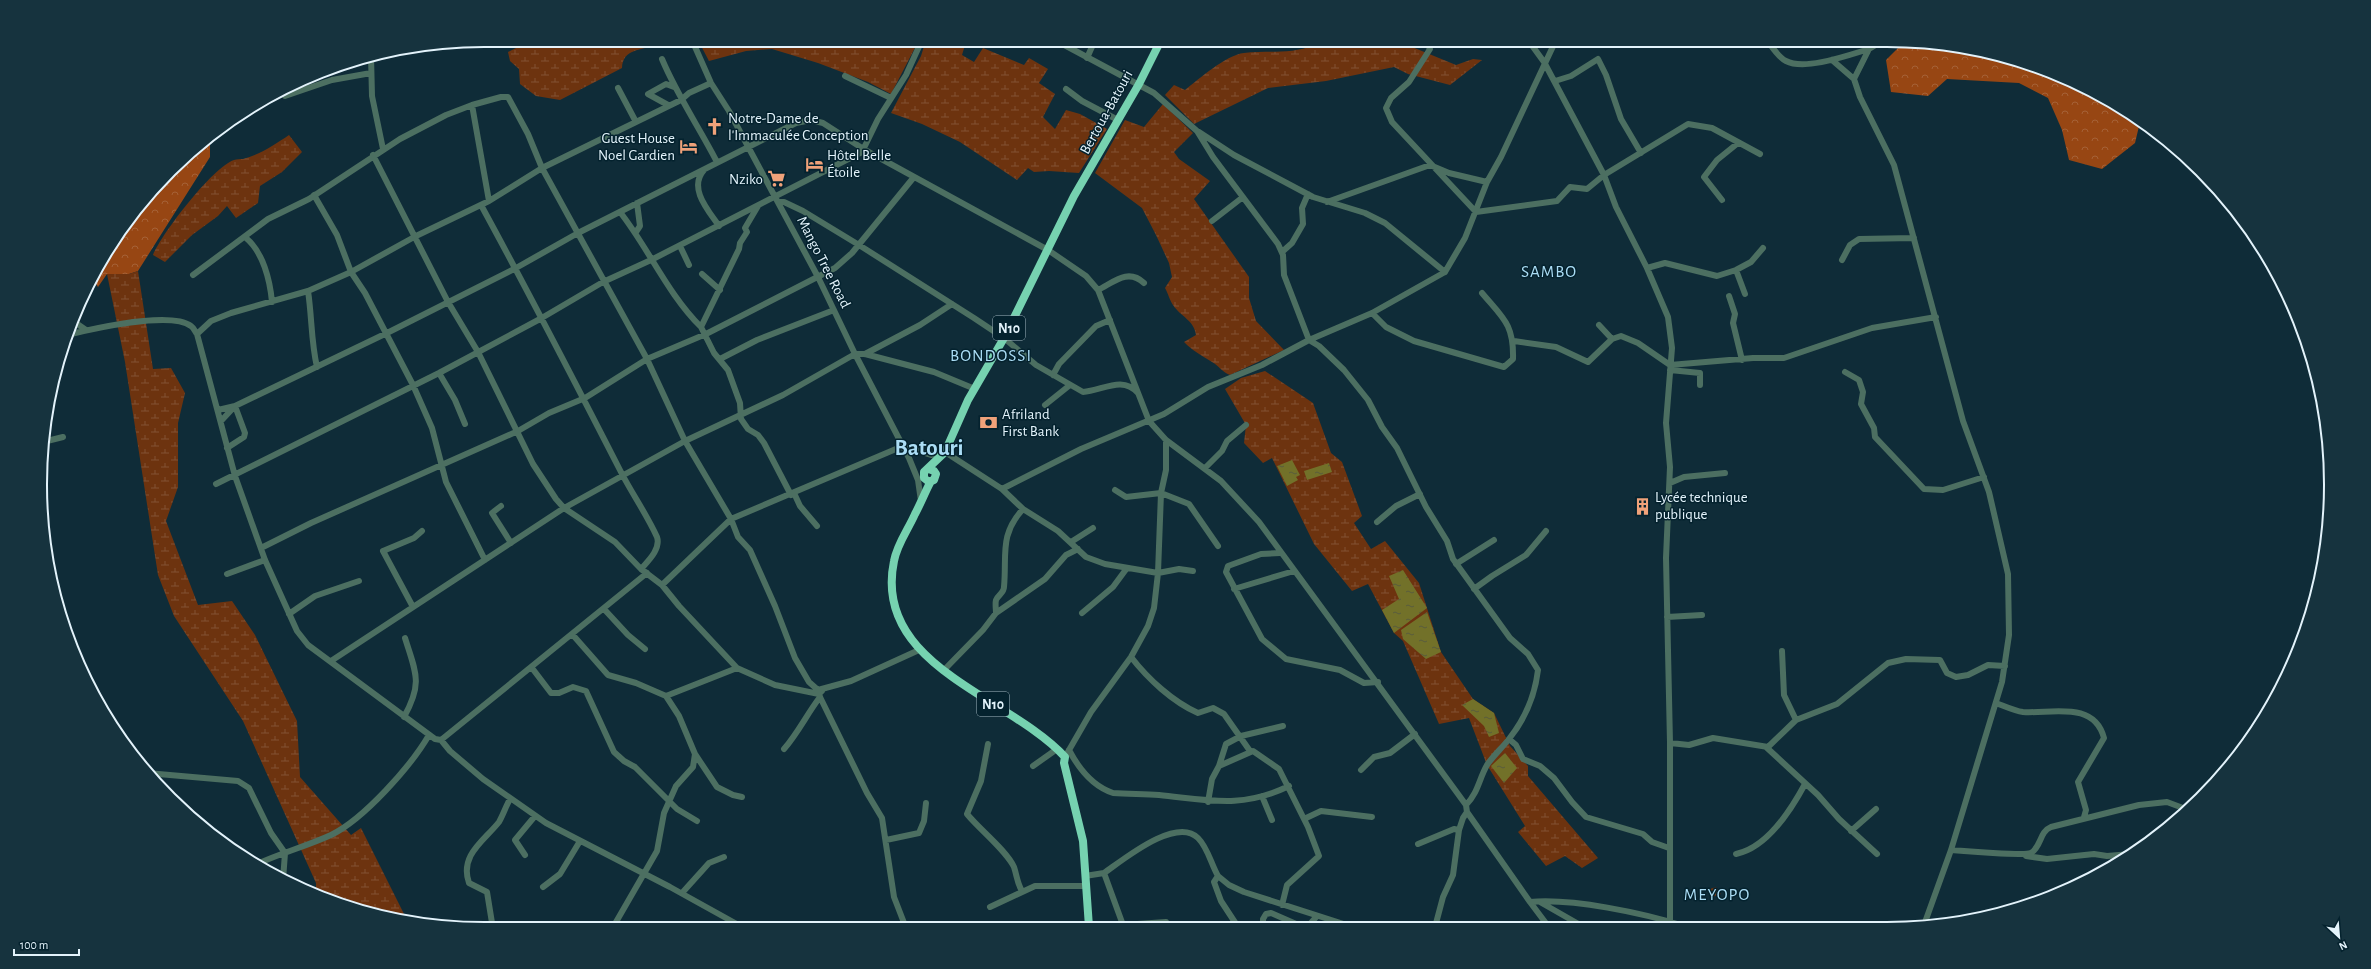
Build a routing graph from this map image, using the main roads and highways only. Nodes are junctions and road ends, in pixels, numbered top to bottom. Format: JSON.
{"nodes":[{"id":1,"x":1158,"y":47,"type":"edge"},
{"id":2,"x":1089,"y":922,"type":"edge"}],
"edges":[{"from":1,"to":2,"type":"highway","name":"Bertoua-Batouri","number":"N10"}]}
